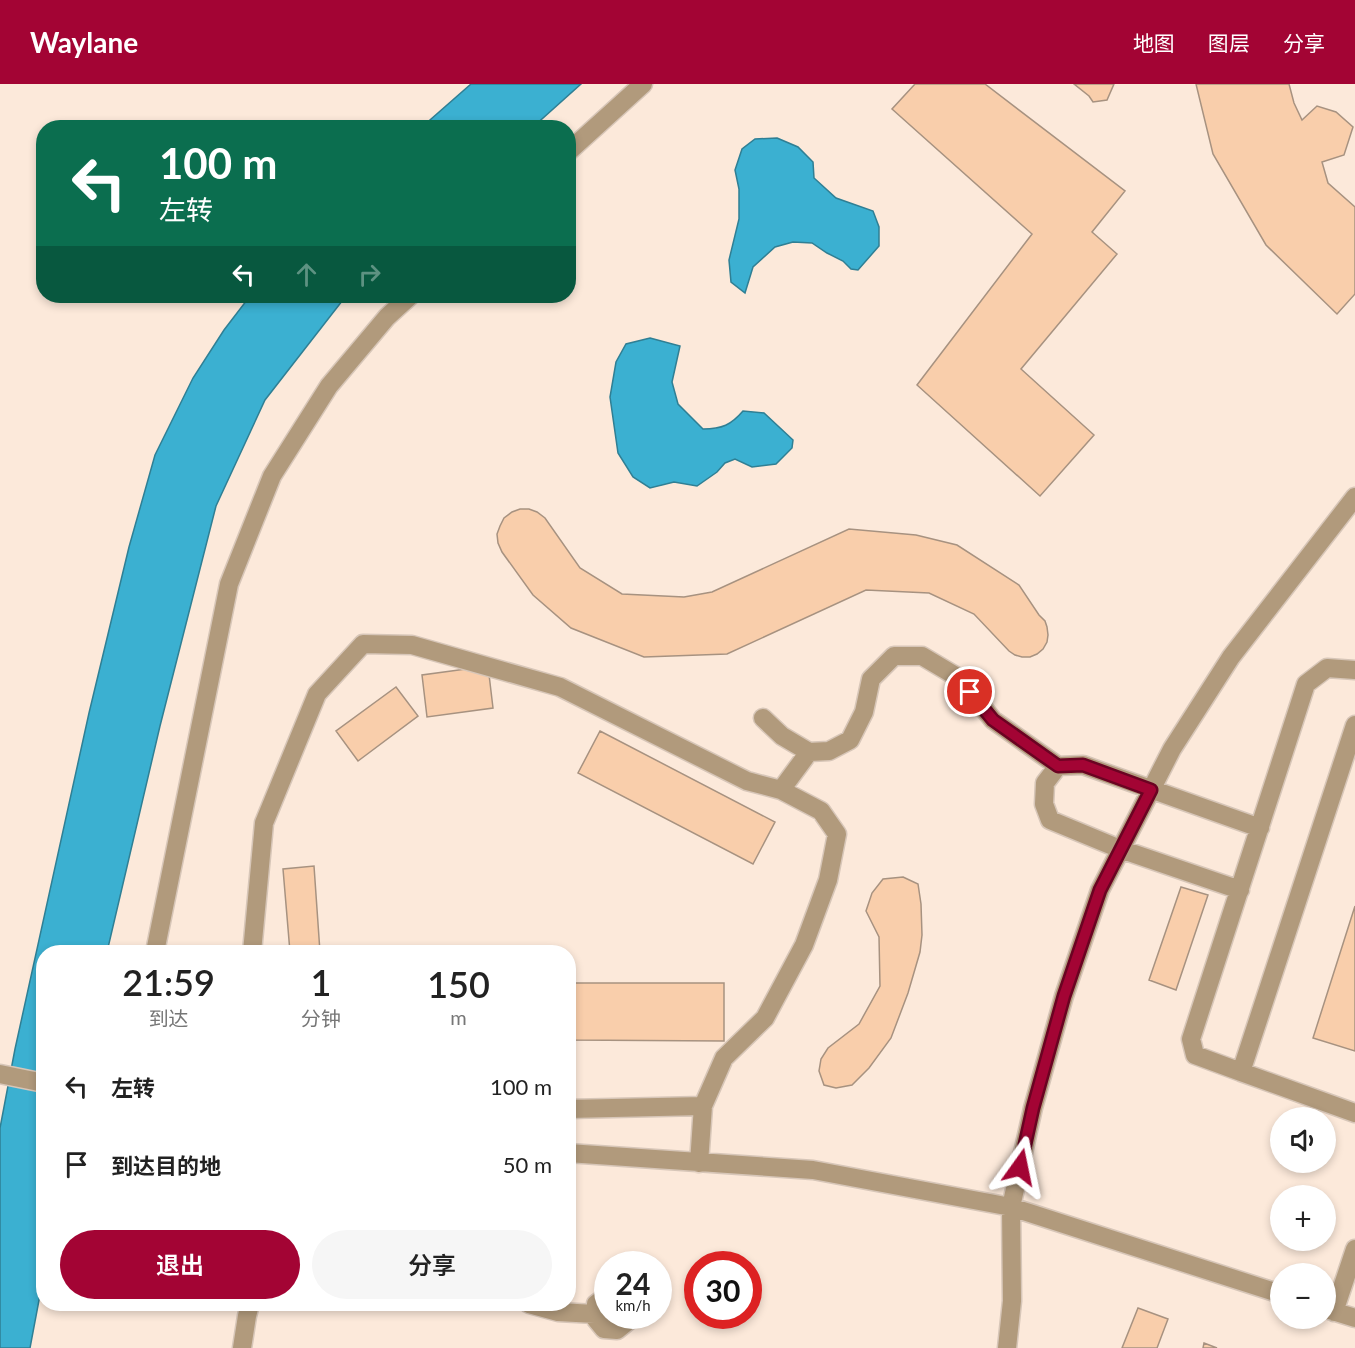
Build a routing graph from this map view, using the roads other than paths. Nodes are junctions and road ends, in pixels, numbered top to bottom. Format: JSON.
{"nodes":[{"id":1,"x":643,"y":84,"type":"edge"},
{"id":2,"x":576,"y":145,"type":"edge"},
{"id":3,"x":402,"y":303,"type":"edge"},
{"id":4,"x":1355,"y":497,"type":"edge"},
{"id":5,"x":1355,"y":670,"type":"edge"},
{"id":6,"x":763,"y":718,"type":"dead end"},
{"id":7,"x":1355,"y":725,"type":"edge"},
{"id":8,"x":810,"y":752,"type":"junction"},
{"id":9,"x":1058,"y":766,"type":"junction"},
{"id":10,"x":781,"y":790,"type":"junction"},
{"id":11,"x":1151,"y":790,"type":"junction"},
{"id":12,"x":1260,"y":828,"type":"junction"},
{"id":13,"x":1120,"y":849,"type":"junction"},
{"id":14,"x":1240,"y":890,"type":"junction"},
{"id":15,"x":156,"y":945,"type":"edge"},
{"id":16,"x":253,"y":945,"type":"edge"},
{"id":17,"x":1241,"y":1072,"type":"junction"},
{"id":18,"x":0,"y":1074,"type":"edge"},
{"id":19,"x":36,"y":1081,"type":"edge"},
{"id":20,"x":702,"y":1106,"type":"junction"},
{"id":21,"x":576,"y":1109,"type":"edge"},
{"id":22,"x":1355,"y":1113,"type":"edge"},
{"id":23,"x":576,"y":1154,"type":"edge"},
{"id":24,"x":699,"y":1163,"type":"junction"},
{"id":25,"x":1011,"y":1207,"type":"junction"},
{"id":26,"x":1355,"y":1249,"type":"edge"},
{"id":27,"x":1270,"y":1290,"type":"edge"},
{"id":28,"x":1336,"y":1295,"type":"edge"},
{"id":29,"x":248,"y":1311,"type":"edge"},
{"id":30,"x":554,"y":1311,"type":"edge"},
{"id":31,"x":1336,"y":1312,"type":"edge"},
{"id":32,"x":594,"y":1314,"type":"edge"},
{"id":33,"x":1355,"y":1318,"type":"edge"},
{"id":34,"x":603,"y":1329,"type":"edge"},
{"id":35,"x":620,"y":1331,"type":"edge"},
{"id":36,"x":242,"y":1348,"type":"edge"},
{"id":37,"x":1007,"y":1348,"type":"edge"}],
"edges":[{"from":1,"to":2,"type":"street"},
{"from":3,"to":15,"type":"street"},
{"from":4,"to":11,"type":"street"},
{"from":5,"to":12,"type":"street"},
{"from":6,"to":8,"type":"street"},
{"from":7,"to":17,"type":"street"},
{"from":8,"to":9,"type":"street"},
{"from":8,"to":10,"type":"street"},
{"from":9,"to":11,"type":"street"},
{"from":9,"to":13,"type":"street"},
{"from":10,"to":16,"type":"street"},
{"from":10,"to":20,"type":"street"},
{"from":11,"to":12,"type":"street"},
{"from":11,"to":13,"type":"street"},
{"from":12,"to":14,"type":"street"},
{"from":13,"to":14,"type":"street"},
{"from":13,"to":25,"type":"street"},
{"from":14,"to":17,"type":"street"},
{"from":17,"to":22,"type":"street"},
{"from":18,"to":19,"type":"street"},
{"from":20,"to":21,"type":"street"},
{"from":20,"to":24,"type":"street"},
{"from":23,"to":24,"type":"street"},
{"from":24,"to":25,"type":"street"},
{"from":25,"to":27,"type":"street"},
{"from":25,"to":37,"type":"street"},
{"from":26,"to":28,"type":"street"},
{"from":29,"to":36,"type":"street"},
{"from":30,"to":32,"type":"street"},
{"from":31,"to":33,"type":"street"},
{"from":34,"to":35,"type":"street"}]}
